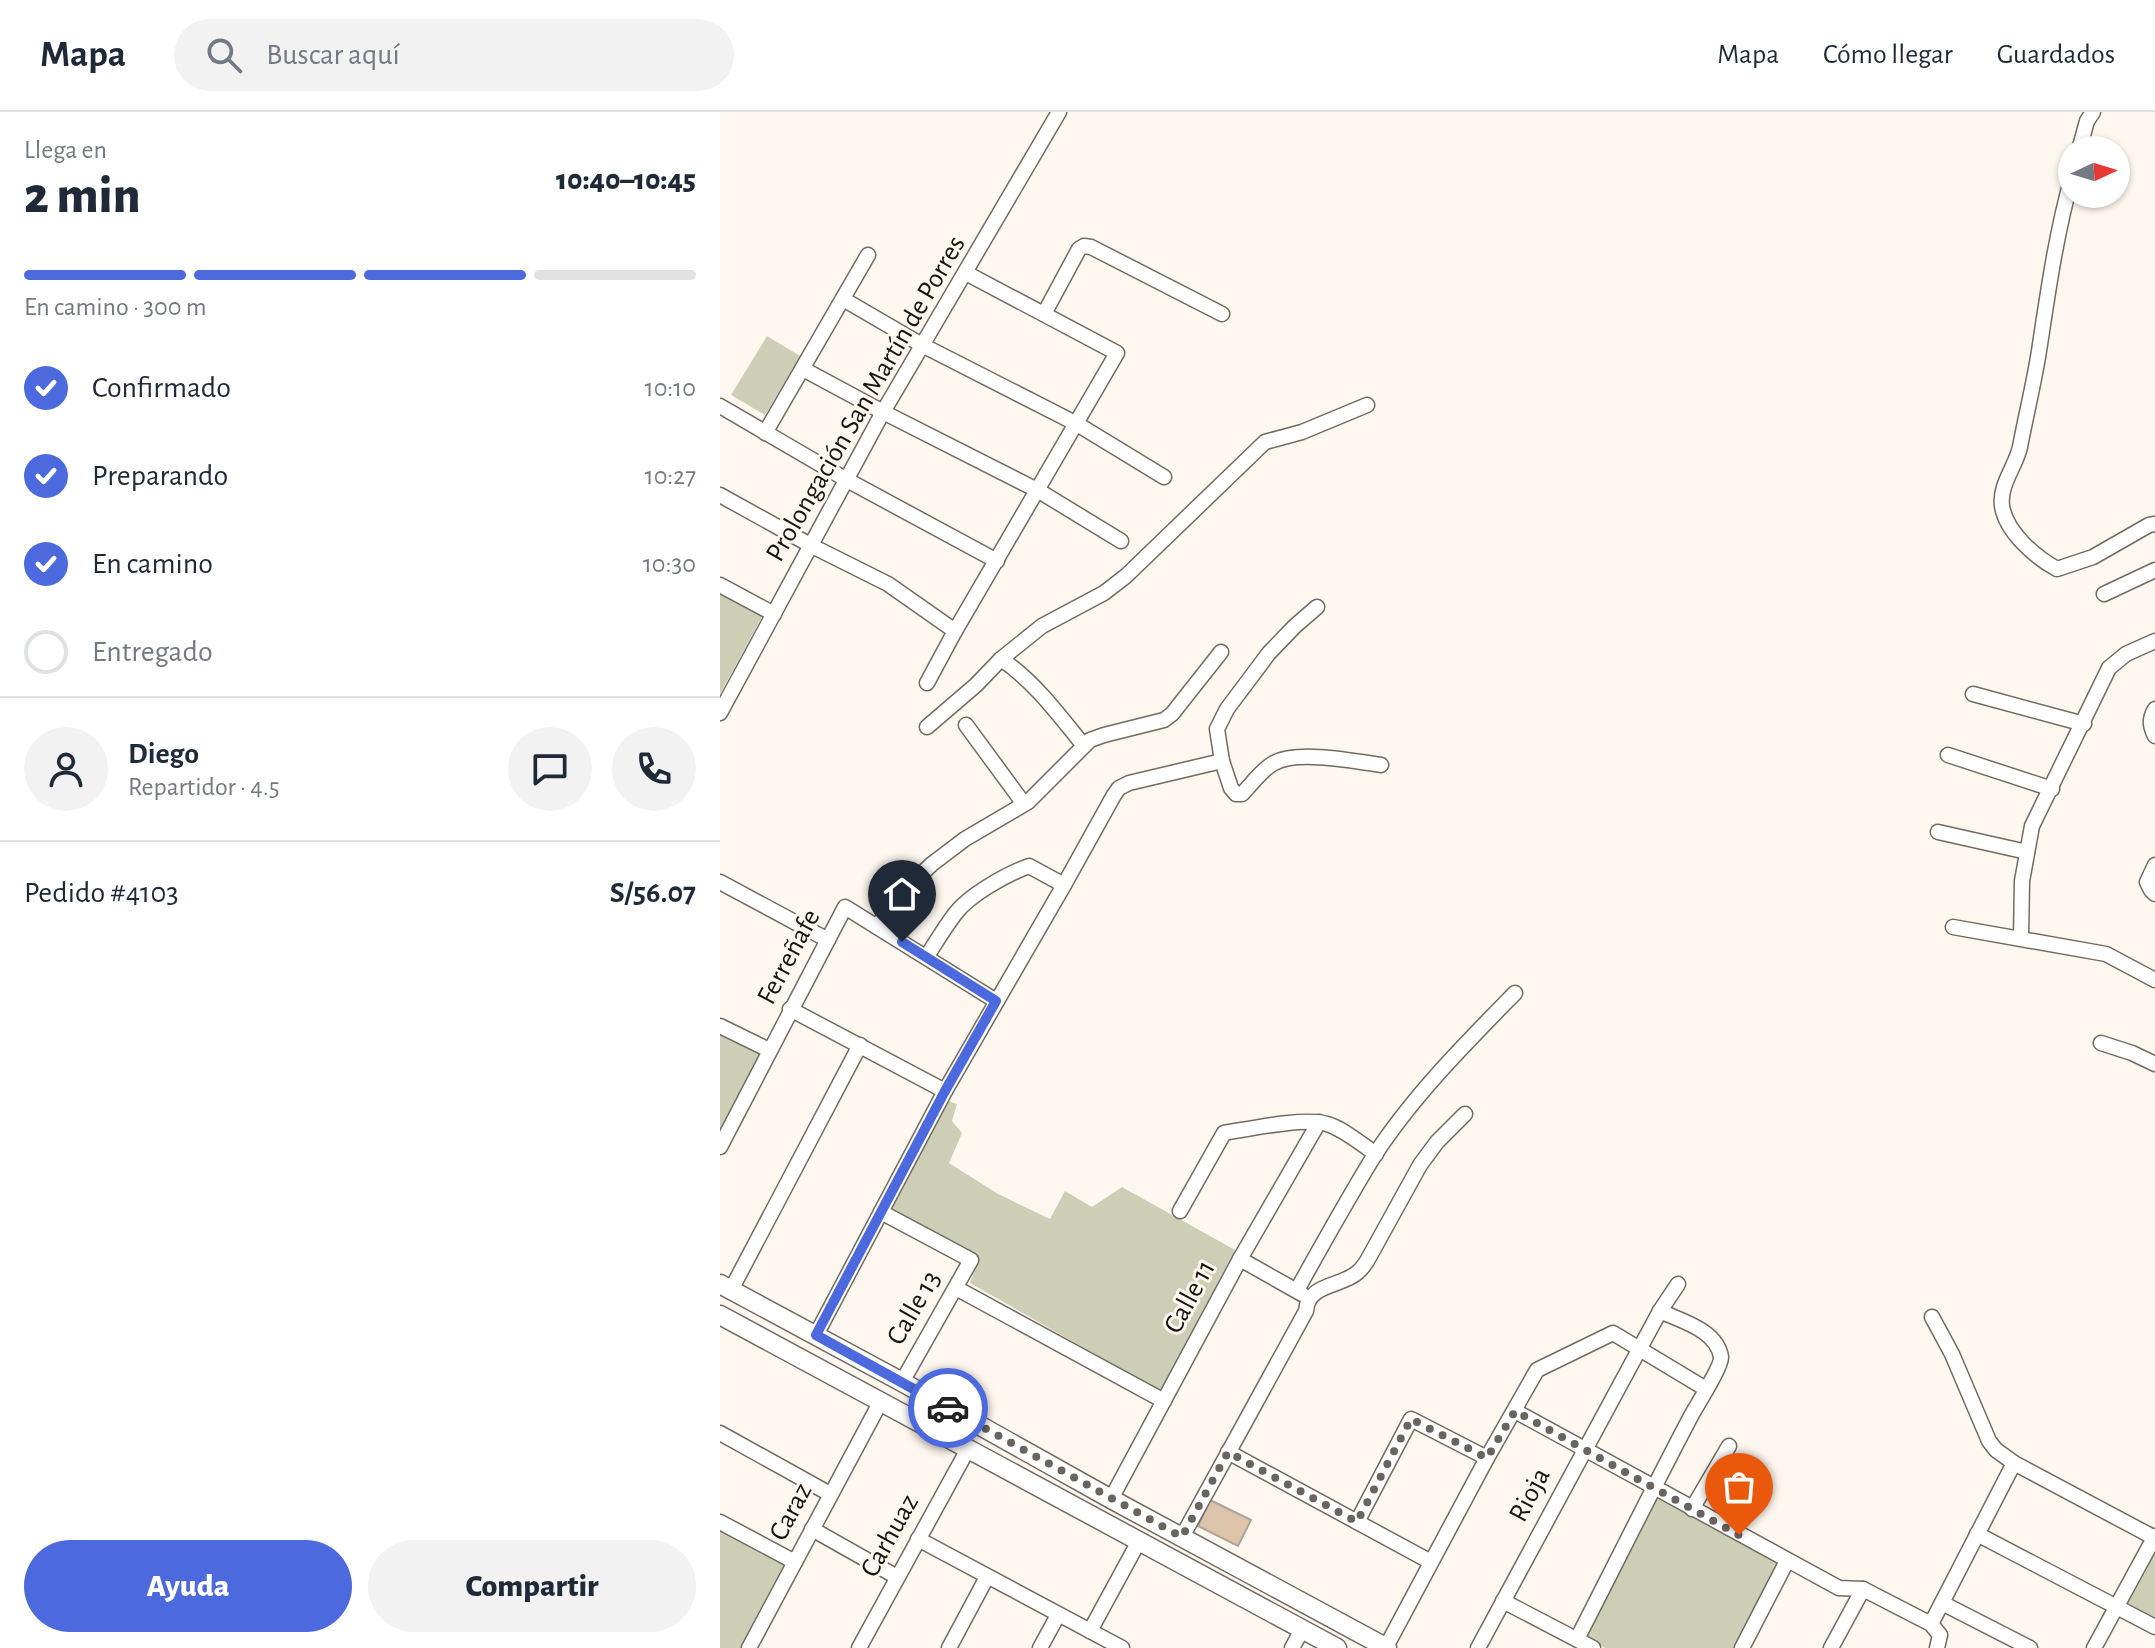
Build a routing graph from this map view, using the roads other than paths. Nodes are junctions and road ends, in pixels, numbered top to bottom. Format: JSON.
{"nodes":[{"id":1,"x":1059,"y":112,"type":"edge"},
{"id":2,"x":2093,"y":112,"type":"edge"},
{"id":3,"x":2083,"y":136,"type":"edge"},
{"id":4,"x":2064,"y":208,"type":"edge"},
{"id":5,"x":868,"y":255,"type":"dead end"},
{"id":6,"x":966,"y":273,"type":"junction"},
{"id":7,"x":843,"y":299,"type":"junction"},
{"id":8,"x":1044,"y":314,"type":"junction"},
{"id":9,"x":1222,"y":314,"type":"dead end"},
{"id":10,"x":922,"y":345,"type":"junction"},
{"id":11,"x":803,"y":369,"type":"junction"},
{"id":12,"x":1367,"y":405,"type":"dead end"},
{"id":13,"x":720,"y":406,"type":"edge"},
{"id":14,"x":883,"y":412,"type":"junction"},
{"id":15,"x":1077,"y":424,"type":"junction"},
{"id":16,"x":765,"y":433,"type":"junction"},
{"id":17,"x":1164,"y":477,"type":"dead end"},
{"id":18,"x":847,"y":480,"type":"junction"},
{"id":19,"x":1039,"y":491,"type":"junction"},
{"id":20,"x":720,"y":495,"type":"edge"},
{"id":21,"x":2155,"y":524,"type":"edge"},
{"id":22,"x":1121,"y":541,"type":"dead end"},
{"id":23,"x":812,"y":546,"type":"junction"},
{"id":24,"x":997,"y":561,"type":"junction"},
{"id":25,"x":2155,"y":570,"type":"edge"},
{"id":26,"x":720,"y":585,"type":"edge"},
{"id":27,"x":2104,"y":594,"type":"dead end"},
{"id":28,"x":1317,"y":607,"type":"dead end"},
{"id":29,"x":774,"y":614,"type":"junction"},
{"id":30,"x":955,"y":631,"type":"junction"},
{"id":31,"x":2153,"y":647,"type":"edge"},
{"id":32,"x":1221,"y":652,"type":"dead end"},
{"id":33,"x":1001,"y":659,"type":"junction"},
{"id":34,"x":927,"y":683,"type":"dead end"},
{"id":35,"x":1973,"y":694,"type":"dead end"},
{"id":36,"x":2155,"y":709,"type":"edge"},
{"id":37,"x":720,"y":713,"type":"edge"},
{"id":38,"x":2084,"y":724,"type":"junction"},
{"id":39,"x":966,"y":725,"type":"dead end"},
{"id":40,"x":927,"y":727,"type":"dead end"},
{"id":41,"x":2155,"y":736,"type":"edge"},
{"id":42,"x":1084,"y":746,"type":"junction"},
{"id":43,"x":1948,"y":755,"type":"dead end"},
{"id":44,"x":1222,"y":761,"type":"junction"},
{"id":45,"x":1381,"y":765,"type":"dead end"},
{"id":46,"x":2052,"y":789,"type":"junction"},
{"id":47,"x":1024,"y":804,"type":"junction"},
{"id":48,"x":1938,"y":832,"type":"dead end"},
{"id":49,"x":2027,"y":852,"type":"junction"},
{"id":50,"x":2155,"y":865,"type":"edge"},
{"id":51,"x":1064,"y":885,"type":"junction"},
{"id":52,"x":722,"y":889,"type":"edge"},
{"id":53,"x":2155,"y":894,"type":"edge"},
{"id":54,"x":877,"y":927,"type":"junction"},
{"id":55,"x":1953,"y":927,"type":"dead end"},
{"id":56,"x":2021,"y":938,"type":"junction"},
{"id":57,"x":828,"y":940,"type":"junction"},
{"id":58,"x":927,"y":956,"type":"junction"},
{"id":59,"x":2155,"y":980,"type":"edge"},
{"id":60,"x":1515,"y":993,"type":"dead end"},
{"id":61,"x":996,"y":1001,"type":"junction"},
{"id":62,"x":790,"y":1009,"type":"junction"},
{"id":63,"x":720,"y":1026,"type":"edge"},
{"id":64,"x":2101,"y":1043,"type":"dead end"},
{"id":65,"x":860,"y":1045,"type":"junction"},
{"id":66,"x":769,"y":1050,"type":"junction"},
{"id":67,"x":2155,"y":1064,"type":"edge"},
{"id":68,"x":945,"y":1091,"type":"junction"},
{"id":69,"x":1465,"y":1114,"type":"dead end"},
{"id":70,"x":1319,"y":1122,"type":"junction"},
{"id":71,"x":720,"y":1147,"type":"edge"},
{"id":72,"x":1376,"y":1154,"type":"junction"},
{"id":73,"x":1180,"y":1211,"type":"dead end"},
{"id":74,"x":881,"y":1212,"type":"junction"},
{"id":75,"x":1240,"y":1259,"type":"junction"},
{"id":76,"x":1678,"y":1284,"type":"dead end"},
{"id":77,"x":726,"y":1287,"type":"edge"},
{"id":78,"x":956,"y":1288,"type":"junction"},
{"id":79,"x":1297,"y":1290,"type":"junction"},
{"id":80,"x":1306,"y":1302,"type":"junction"},
{"id":81,"x":1660,"y":1311,"type":"junction"},
{"id":82,"x":720,"y":1315,"type":"edge"},
{"id":83,"x":1932,"y":1317,"type":"dead end"},
{"id":84,"x":816,"y":1335,"type":"junction"},
{"id":85,"x":1639,"y":1350,"type":"junction"},
{"id":86,"x":902,"y":1382,"type":"junction"},
{"id":87,"x":1706,"y":1389,"type":"junction"},
{"id":88,"x":881,"y":1401,"type":"junction"},
{"id":89,"x":1164,"y":1401,"type":"junction"},
{"id":90,"x":1515,"y":1411,"type":"junction"},
{"id":91,"x":720,"y":1433,"type":"edge"},
{"id":92,"x":1729,"y":1446,"type":"dead end"},
{"id":93,"x":968,"y":1449,"type":"junction"},
{"id":94,"x":1584,"y":1450,"type":"junction"},
{"id":95,"x":1228,"y":1452,"type":"junction"},
{"id":96,"x":1487,"y":1458,"type":"junction"},
{"id":97,"x":2014,"y":1463,"type":"junction"},
{"id":98,"x":1090,"y":1487,"type":"junction"},
{"id":99,"x":1654,"y":1487,"type":"junction"},
{"id":100,"x":830,"y":1494,"type":"junction"},
{"id":101,"x":1111,"y":1499,"type":"junction"},
{"id":102,"x":1078,"y":1508,"type":"junction"},
{"id":103,"x":1692,"y":1509,"type":"junction"},
{"id":104,"x":720,"y":1522,"type":"edge"},
{"id":105,"x":1357,"y":1522,"type":"junction"},
{"id":106,"x":812,"y":1529,"type":"junction"},
{"id":107,"x":1977,"y":1534,"type":"junction"},
{"id":108,"x":1182,"y":1537,"type":"junction"},
{"id":109,"x":2155,"y":1537,"type":"edge"},
{"id":110,"x":918,"y":1539,"type":"junction"},
{"id":111,"x":1139,"y":1541,"type":"junction"},
{"id":112,"x":1787,"y":1561,"type":"junction"},
{"id":113,"x":795,"y":1562,"type":"junction"},
{"id":114,"x":1431,"y":1562,"type":"junction"},
{"id":115,"x":897,"y":1577,"type":"junction"},
{"id":116,"x":987,"y":1577,"type":"junction"},
{"id":117,"x":1863,"y":1589,"type":"junction"},
{"id":118,"x":1503,"y":1601,"type":"junction"},
{"id":119,"x":1942,"y":1603,"type":"junction"},
{"id":120,"x":2117,"y":1606,"type":"junction"},
{"id":121,"x":1058,"y":1615,"type":"junction"},
{"id":122,"x":2155,"y":1627,"type":"edge"},
{"id":123,"x":1302,"y":1630,"type":"junction"},
{"id":124,"x":1090,"y":1631,"type":"junction"},
{"id":125,"x":1936,"y":1636,"type":"edge"},
{"id":126,"x":1577,"y":1639,"type":"junction"},
{"id":127,"x":749,"y":1648,"type":"edge"},
{"id":128,"x":859,"y":1648,"type":"edge"},
{"id":129,"x":949,"y":1648,"type":"edge"},
{"id":130,"x":1040,"y":1648,"type":"edge"},
{"id":131,"x":1122,"y":1648,"type":"edge"},
{"id":132,"x":1292,"y":1648,"type":"edge"},
{"id":133,"x":1337,"y":1648,"type":"edge"},
{"id":134,"x":1386,"y":1648,"type":"edge"},
{"id":135,"x":1478,"y":1648,"type":"edge"},
{"id":136,"x":1593,"y":1648,"type":"edge"},
{"id":137,"x":1742,"y":1648,"type":"edge"},
{"id":138,"x":1831,"y":1648,"type":"edge"},
{"id":139,"x":2030,"y":1648,"type":"edge"},
{"id":140,"x":2094,"y":1648,"type":"edge"}],
"edges":[{"from":1,"to":6,"type":"street","name":"Prolongación San Martín de Porres"},
{"from":2,"to":3,"type":"street"},
{"from":4,"to":21,"type":"street"},
{"from":5,"to":7,"type":"street"},
{"from":6,"to":8,"type":"street"},
{"from":6,"to":10,"type":"street","name":"Prolongación San Martín de Porres"},
{"from":7,"to":10,"type":"street"},
{"from":7,"to":11,"type":"street"},
{"from":8,"to":9,"type":"street"},
{"from":8,"to":15,"type":"street"},
{"from":10,"to":14,"type":"street","name":"Prolongación San Martín de Porres"},
{"from":10,"to":15,"type":"street"},
{"from":11,"to":14,"type":"street"},
{"from":11,"to":16,"type":"street"},
{"from":12,"to":33,"type":"street"},
{"from":13,"to":16,"type":"street"},
{"from":14,"to":18,"type":"street","name":"Prolongación San Martín de Porres"},
{"from":14,"to":19,"type":"street"},
{"from":15,"to":17,"type":"street"},
{"from":15,"to":19,"type":"street"},
{"from":16,"to":18,"type":"street"},
{"from":18,"to":23,"type":"street","name":"Prolongación San Martín de Porres"},
{"from":18,"to":24,"type":"street"},
{"from":19,"to":22,"type":"street"},
{"from":19,"to":24,"type":"street"},
{"from":20,"to":23,"type":"street"},
{"from":23,"to":29,"type":"street","name":"Prolongación San Martín de Porres"},
{"from":23,"to":30,"type":"street"},
{"from":24,"to":30,"type":"street"},
{"from":25,"to":27,"type":"street"},
{"from":26,"to":29,"type":"street"},
{"from":28,"to":44,"type":"street"},
{"from":29,"to":37,"type":"street","name":"Prolongación San Martín de Porres"},
{"from":30,"to":34,"type":"street"},
{"from":31,"to":38,"type":"street"},
{"from":32,"to":42,"type":"street"},
{"from":33,"to":40,"type":"street"},
{"from":33,"to":42,"type":"street"},
{"from":35,"to":38,"type":"street"},
{"from":36,"to":41,"type":"street"},
{"from":38,"to":46,"type":"street"},
{"from":39,"to":47,"type":"street"},
{"from":42,"to":47,"type":"street"},
{"from":43,"to":46,"type":"street"},
{"from":44,"to":45,"type":"street"},
{"from":44,"to":51,"type":"street"},
{"from":46,"to":49,"type":"street"},
{"from":47,"to":54,"type":"street"},
{"from":48,"to":49,"type":"street"},
{"from":49,"to":56,"type":"street"},
{"from":50,"to":53,"type":"street"},
{"from":51,"to":58,"type":"street"},
{"from":51,"to":61,"type":"street"},
{"from":52,"to":57,"type":"street"},
{"from":54,"to":57,"type":"street","name":"Ferreñafe"},
{"from":54,"to":58,"type":"street","name":"Ferreñafe"},
{"from":55,"to":56,"type":"street"},
{"from":56,"to":59,"type":"street"},
{"from":57,"to":62,"type":"street","name":"Ferreñafe"},
{"from":58,"to":61,"type":"street","name":"Ferreñafe"},
{"from":60,"to":72,"type":"street"},
{"from":61,"to":68,"type":"street"},
{"from":62,"to":65,"type":"street"},
{"from":62,"to":66,"type":"street","name":"Ferreñafe"},
{"from":63,"to":66,"type":"street"},
{"from":64,"to":67,"type":"street"},
{"from":65,"to":68,"type":"street"},
{"from":65,"to":77,"type":"street"},
{"from":66,"to":71,"type":"street","name":"Ferreñafe"},
{"from":68,"to":74,"type":"street"},
{"from":69,"to":80,"type":"street"},
{"from":70,"to":72,"type":"street"},
{"from":70,"to":73,"type":"street"},
{"from":70,"to":75,"type":"street","name":"Calle 11"},
{"from":72,"to":79,"type":"street"},
{"from":74,"to":78,"type":"street","name":"Calle 13"},
{"from":74,"to":84,"type":"street"},
{"from":75,"to":79,"type":"street"},
{"from":75,"to":89,"type":"street","name":"Calle 11"},
{"from":76,"to":81,"type":"street","name":"Rioja"},
{"from":77,"to":84,"type":"main road"},
{"from":78,"to":86,"type":"street","name":"Calle 13"},
{"from":78,"to":89,"type":"street"},
{"from":79,"to":80,"type":"street"},
{"from":80,"to":95,"type":"street"},
{"from":81,"to":85,"type":"street","name":"Rioja"},
{"from":81,"to":87,"type":"street"},
{"from":82,"to":88,"type":"main road"},
{"from":83,"to":97,"type":"street"},
{"from":84,"to":86,"type":"main road"},
{"from":85,"to":87,"type":"street"},
{"from":85,"to":90,"type":"street"},
{"from":85,"to":94,"type":"street","name":"Rioja"},
{"from":86,"to":98,"type":"main road"},
{"from":87,"to":99,"type":"street"},
{"from":88,"to":93,"type":"main road"},
{"from":88,"to":100,"type":"street","name":"Caraz"},
{"from":89,"to":101,"type":"street","name":"Calle 11"},
{"from":90,"to":94,"type":"street"},
{"from":90,"to":96,"type":"street"},
{"from":91,"to":100,"type":"street"},
{"from":92,"to":103,"type":"street"},
{"from":93,"to":102,"type":"main road"},
{"from":93,"to":110,"type":"street","name":"Carhuaz"},
{"from":94,"to":99,"type":"street"},
{"from":94,"to":118,"type":"street","name":"Rioja"},
{"from":95,"to":105,"type":"street"},
{"from":95,"to":108,"type":"street"},
{"from":96,"to":105,"type":"street"},
{"from":96,"to":114,"type":"street"},
{"from":97,"to":107,"type":"street"},
{"from":97,"to":109,"type":"street"},
{"from":98,"to":101,"type":"main road"},
{"from":98,"to":102,"type":"main road"},
{"from":99,"to":103,"type":"street"},
{"from":99,"to":126,"type":"street"},
{"from":100,"to":106,"type":"street","name":"Caraz"},
{"from":101,"to":108,"type":"main road"},
{"from":102,"to":111,"type":"main road"},
{"from":103,"to":112,"type":"street"},
{"from":104,"to":113,"type":"street"},
{"from":105,"to":114,"type":"street"},
{"from":106,"to":113,"type":"street","name":"Caraz"},
{"from":106,"to":115,"type":"street"},
{"from":107,"to":119,"type":"street"},
{"from":107,"to":120,"type":"street"},
{"from":108,"to":134,"type":"main road"},
{"from":109,"to":120,"type":"street"},
{"from":110,"to":115,"type":"street","name":"Carhuaz"},
{"from":110,"to":116,"type":"street"},
{"from":111,"to":123,"type":"main road"},
{"from":111,"to":124,"type":"street"},
{"from":112,"to":117,"type":"street"},
{"from":112,"to":137,"type":"street"},
{"from":113,"to":127,"type":"street","name":"Caraz"},
{"from":114,"to":134,"type":"street"},
{"from":115,"to":128,"type":"street","name":"Carhuaz"},
{"from":116,"to":121,"type":"street"},
{"from":116,"to":129,"type":"street"},
{"from":117,"to":125,"type":"street"},
{"from":117,"to":138,"type":"street"},
{"from":118,"to":126,"type":"street"},
{"from":118,"to":135,"type":"street","name":"Rioja"},
{"from":119,"to":125,"type":"street"},
{"from":119,"to":139,"type":"street"},
{"from":120,"to":122,"type":"street"},
{"from":120,"to":140,"type":"street"},
{"from":121,"to":124,"type":"street"},
{"from":121,"to":130,"type":"street"},
{"from":123,"to":132,"type":"street"},
{"from":123,"to":133,"type":"main road"},
{"from":124,"to":131,"type":"street"},
{"from":126,"to":136,"type":"street"}]}
